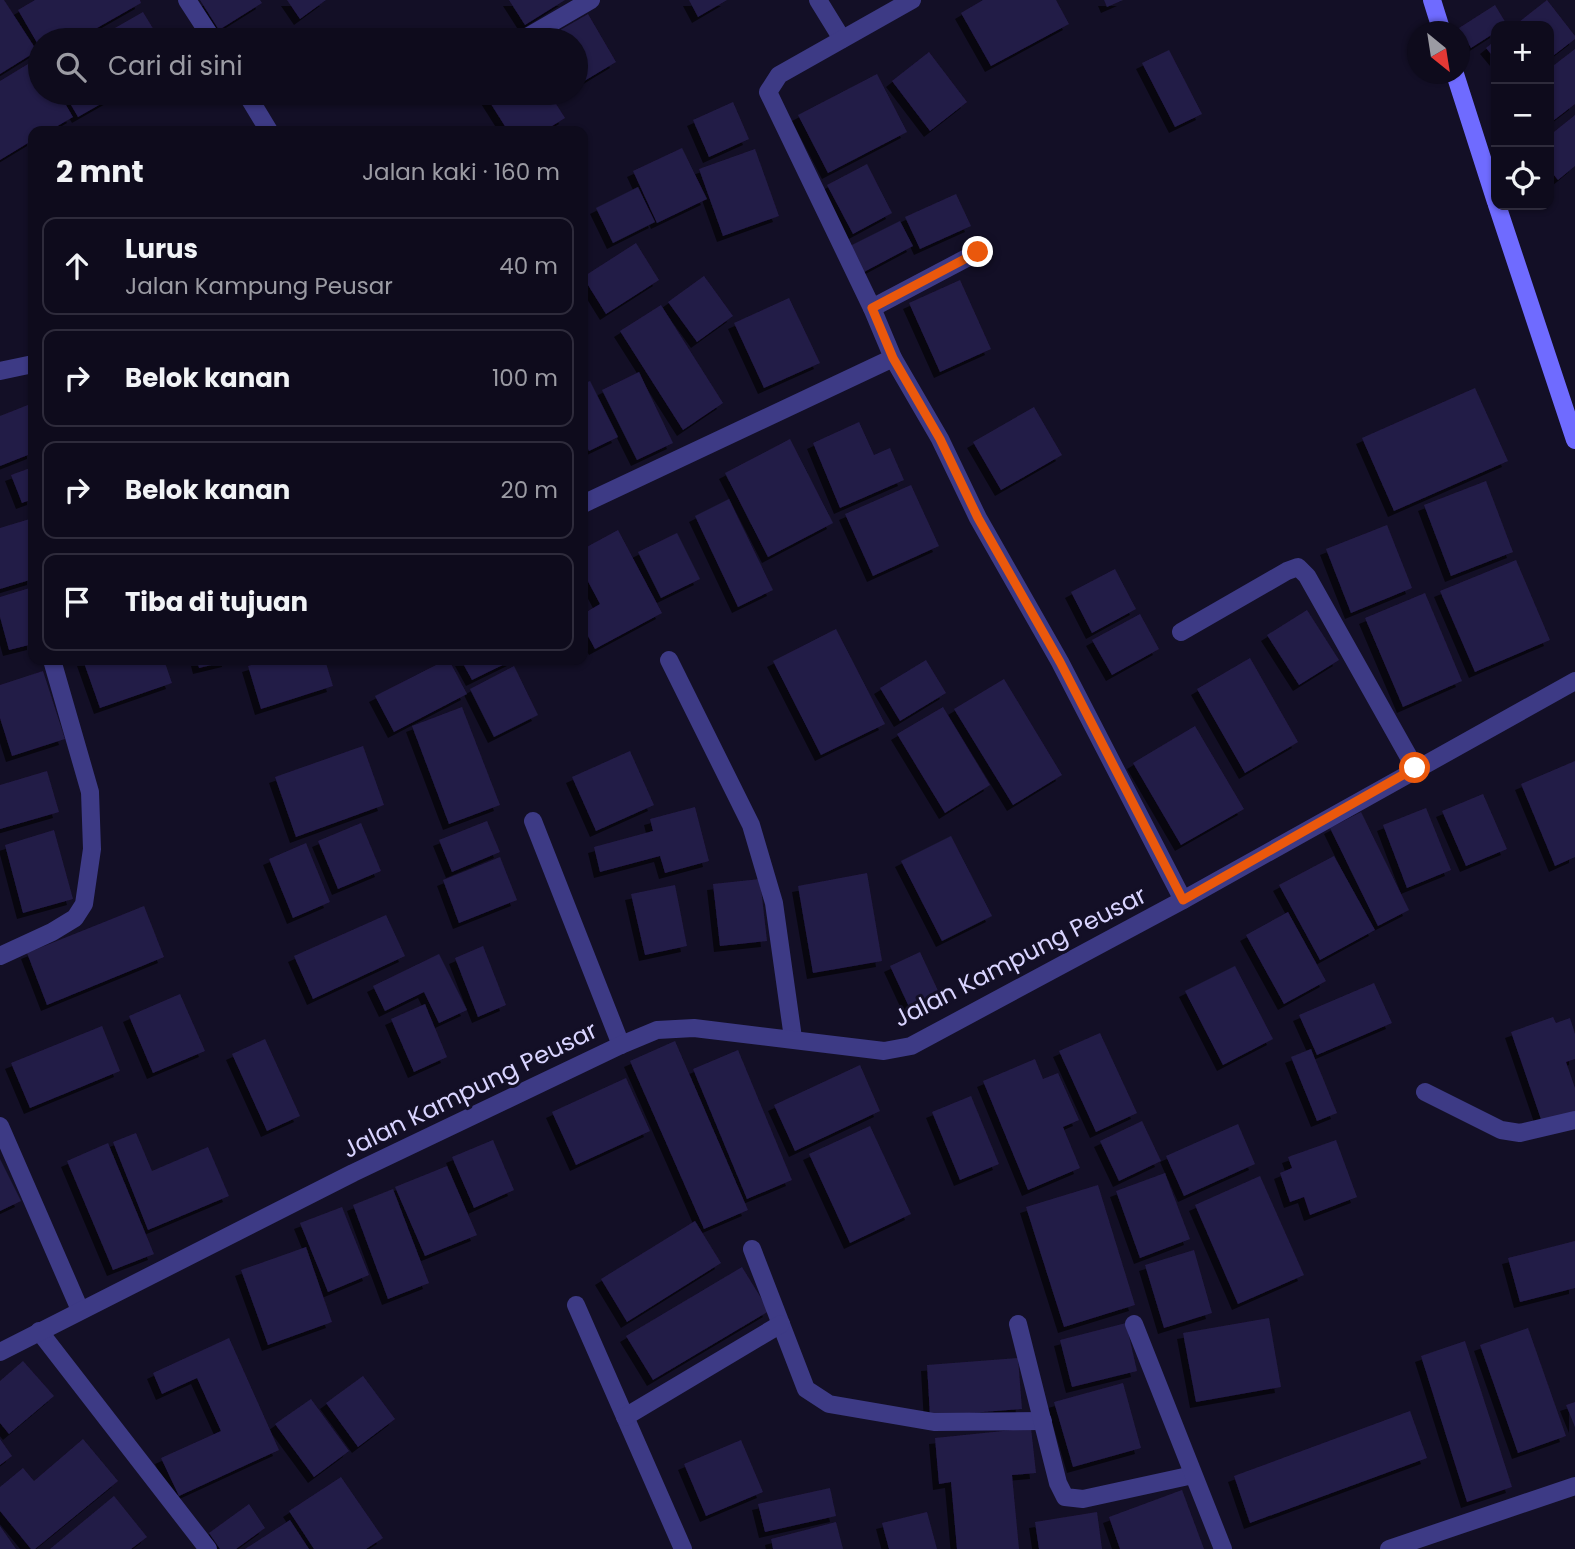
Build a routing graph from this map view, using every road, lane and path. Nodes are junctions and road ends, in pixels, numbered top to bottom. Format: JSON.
{"nodes":[{"id":1,"x":187,"y":0,"type":"edge"},
{"id":2,"x":591,"y":0,"type":"edge"},
{"id":3,"x":818,"y":0,"type":"edge"},
{"id":4,"x":912,"y":0,"type":"edge"},
{"id":5,"x":1432,"y":0,"type":"edge"},
{"id":6,"x":1439,"y":21,"type":"edge"},
{"id":7,"x":205,"y":28,"type":"edge"},
{"id":8,"x":543,"y":28,"type":"edge"},
{"id":9,"x":842,"y":39,"type":"junction"},
{"id":10,"x":1458,"y":84,"type":"edge"},
{"id":11,"x":253,"y":105,"type":"edge"},
{"id":12,"x":266,"y":126,"type":"edge"},
{"id":13,"x":1491,"y":185,"type":"edge"},
{"id":14,"x":1499,"y":210,"type":"edge"},
{"id":15,"x":978,"y":252,"type":"dead end"},
{"id":16,"x":872,"y":308,"type":"junction"},
{"id":17,"x":893,"y":358,"type":"junction"},
{"id":18,"x":28,"y":365,"type":"edge"},
{"id":19,"x":0,"y":371,"type":"edge"},
{"id":20,"x":1575,"y":440,"type":"edge"},
{"id":21,"x":588,"y":502,"type":"edge"},
{"id":22,"x":1181,"y":632,"type":"dead end"},
{"id":23,"x":669,"y":660,"type":"dead end"},
{"id":24,"x":52,"y":665,"type":"edge"},
{"id":25,"x":1575,"y":681,"type":"edge"},
{"id":26,"x":1415,"y":768,"type":"junction"},
{"id":27,"x":533,"y":821,"type":"dead end"},
{"id":28,"x":1183,"y":900,"type":"junction"},
{"id":29,"x":0,"y":956,"type":"edge"},
{"id":30,"x":793,"y":1038,"type":"junction"},
{"id":31,"x":621,"y":1045,"type":"junction"},
{"id":32,"x":1425,"y":1091,"type":"dead end"},
{"id":33,"x":1575,"y":1120,"type":"edge"},
{"id":34,"x":0,"y":1125,"type":"edge"},
{"id":35,"x":752,"y":1249,"type":"dead end"},
{"id":36,"x":576,"y":1305,"type":"dead end"},
{"id":37,"x":80,"y":1310,"type":"junction"},
{"id":38,"x":781,"y":1324,"type":"junction"},
{"id":39,"x":1018,"y":1324,"type":"dead end"},
{"id":40,"x":1134,"y":1324,"type":"dead end"},
{"id":41,"x":39,"y":1331,"type":"junction"},
{"id":42,"x":0,"y":1352,"type":"edge"},
{"id":43,"x":625,"y":1417,"type":"junction"},
{"id":44,"x":1043,"y":1422,"type":"junction"},
{"id":45,"x":1193,"y":1475,"type":"junction"},
{"id":46,"x":1575,"y":1486,"type":"edge"},
{"id":47,"x":208,"y":1549,"type":"edge"},
{"id":48,"x":683,"y":1549,"type":"edge"},
{"id":49,"x":1223,"y":1549,"type":"edge"},
{"id":50,"x":1389,"y":1549,"type":"edge"}],
"edges":[{"from":1,"to":7,"type":"street"},
{"from":2,"to":8,"type":"street"},
{"from":3,"to":9,"type":"street"},
{"from":4,"to":9,"type":"street"},
{"from":5,"to":6,"type":"main road"},
{"from":9,"to":16,"type":"street"},
{"from":10,"to":13,"type":"main road"},
{"from":11,"to":12,"type":"street"},
{"from":14,"to":20,"type":"main road"},
{"from":15,"to":16,"type":"street"},
{"from":16,"to":17,"type":"street"},
{"from":17,"to":21,"type":"street"},
{"from":17,"to":28,"type":"street"},
{"from":18,"to":19,"type":"street"},
{"from":22,"to":26,"type":"street"},
{"from":23,"to":30,"type":"street"},
{"from":24,"to":29,"type":"street"},
{"from":25,"to":26,"type":"street","name":"Jalan Kampung Peusar"},
{"from":26,"to":28,"type":"street","name":"Jalan Kampung Peusar"},
{"from":27,"to":31,"type":"street"},
{"from":28,"to":30,"type":"street","name":"Jalan Kampung Peusar"},
{"from":30,"to":31,"type":"street","name":"Jalan Kampung Peusar"},
{"from":31,"to":37,"type":"street","name":"Jalan Kampung Peusar"},
{"from":32,"to":33,"type":"street"},
{"from":34,"to":37,"type":"street"},
{"from":35,"to":38,"type":"street"},
{"from":36,"to":43,"type":"street"},
{"from":37,"to":41,"type":"street","name":"Jalan Kampung Peusar"},
{"from":38,"to":43,"type":"street"},
{"from":38,"to":44,"type":"street"},
{"from":39,"to":44,"type":"street"},
{"from":40,"to":45,"type":"street"},
{"from":41,"to":42,"type":"street","name":"Jalan Kampung Peusar"},
{"from":41,"to":47,"type":"street"},
{"from":43,"to":48,"type":"street"},
{"from":44,"to":45,"type":"street"},
{"from":45,"to":49,"type":"street"},
{"from":46,"to":50,"type":"street"}]}
